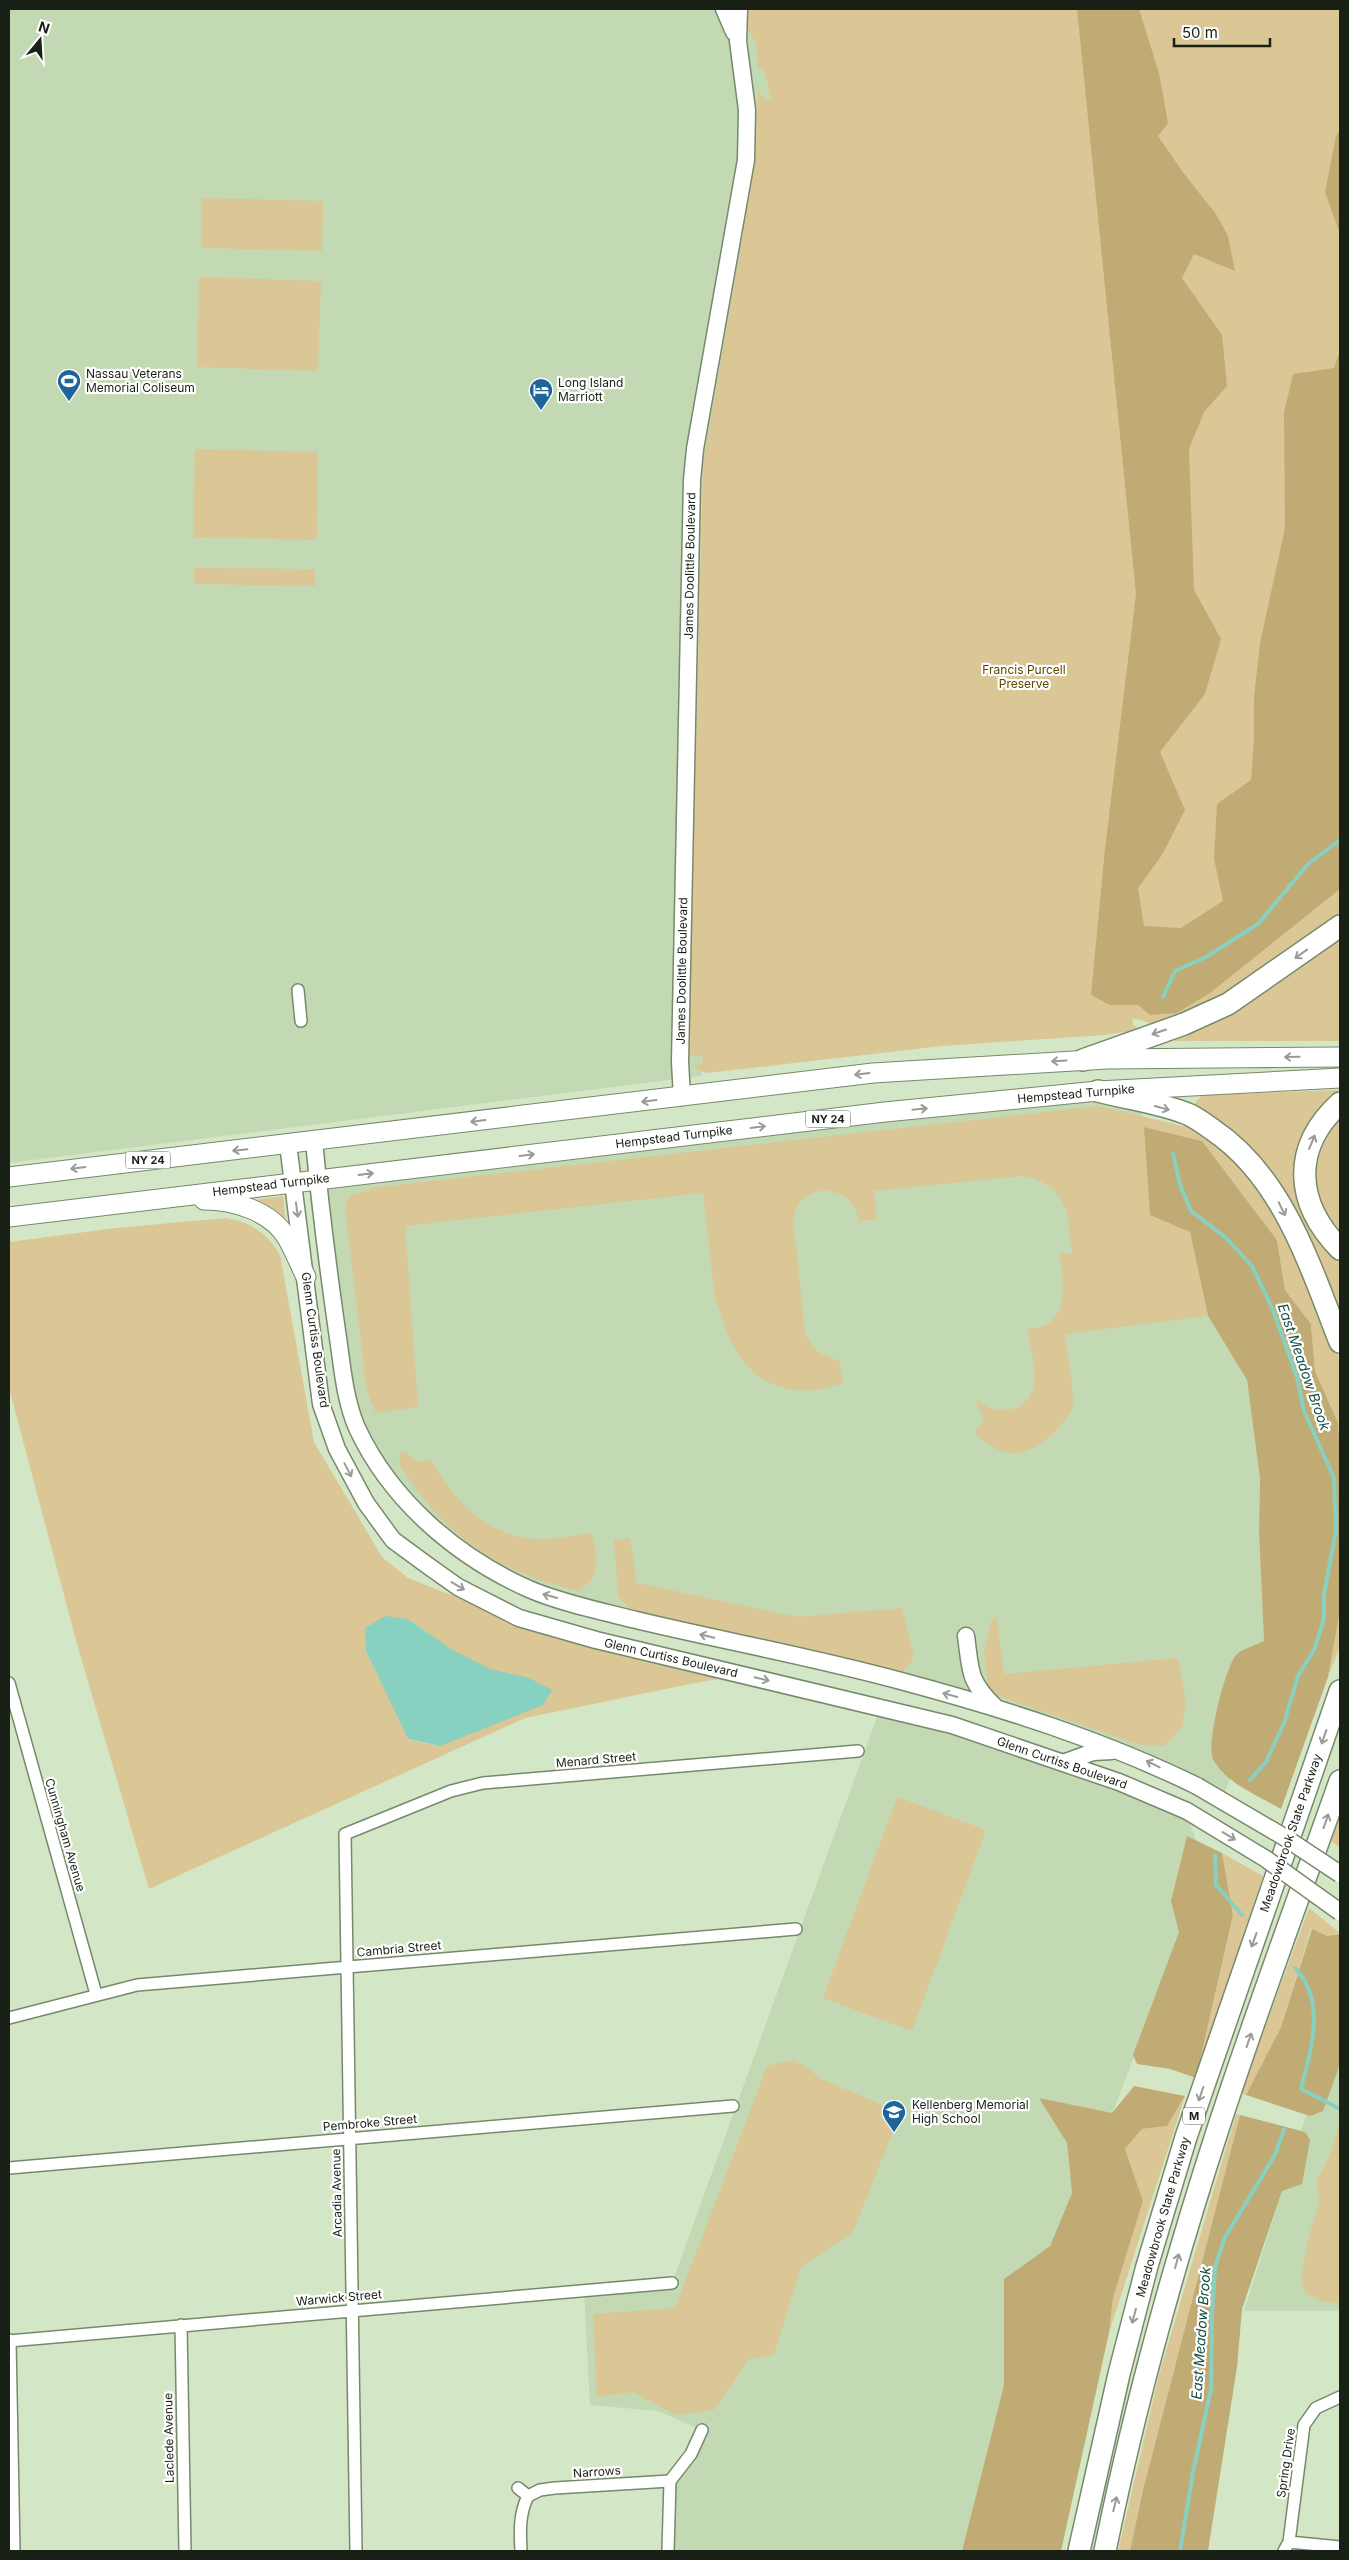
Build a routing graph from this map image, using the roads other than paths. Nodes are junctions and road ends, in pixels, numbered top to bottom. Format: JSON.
{"nodes":[{"id":1,"x":724,"y":9,"type":"edge"},
{"id":2,"x":739,"y":9,"type":"edge"},
{"id":3,"x":738,"y":41,"type":"junction"},
{"id":4,"x":1340,"y":926,"type":"edge"},
{"id":5,"x":298,"y":990,"type":"dead end"},
{"id":6,"x":301,"y":1020,"type":"dead end"},
{"id":7,"x":1340,"y":1057,"type":"edge"},
{"id":8,"x":1084,"y":1060,"type":"junction"},
{"id":9,"x":1340,"y":1078,"type":"edge"},
{"id":10,"x":1098,"y":1091,"type":"junction"},
{"id":11,"x":682,"y":1097,"type":"junction"},
{"id":12,"x":1340,"y":1103,"type":"edge"},
{"id":13,"x":314,"y":1141,"type":"junction"},
{"id":14,"x":288,"y":1144,"type":"junction"},
{"id":15,"x":9,"y":1176,"type":"edge"},
{"id":16,"x":318,"y":1180,"type":"junction"},
{"id":17,"x":293,"y":1182,"type":"junction"},
{"id":18,"x":143,"y":1200,"type":"junction"},
{"id":19,"x":9,"y":1217,"type":"edge"},
{"id":20,"x":1340,"y":1249,"type":"edge"},
{"id":21,"x":306,"y":1277,"type":"junction"},
{"id":22,"x":1340,"y":1342,"type":"edge"},
{"id":23,"x":357,"y":1427,"type":"junction"},
{"id":24,"x":333,"y":1437,"type":"junction"},
{"id":25,"x":966,"y":1636,"type":"dead end"},
{"id":26,"x":9,"y":1683,"type":"edge"},
{"id":27,"x":1340,"y":1691,"type":"edge"},
{"id":28,"x":12,"y":1706,"type":"edge"},
{"id":29,"x":997,"y":1708,"type":"junction"},
{"id":30,"x":858,"y":1750,"type":"dead end"},
{"id":31,"x":1117,"y":1750,"type":"junction"},
{"id":32,"x":1063,"y":1763,"type":"junction"},
{"id":33,"x":1340,"y":1781,"type":"edge"},
{"id":34,"x":344,"y":1834,"type":"joint"},
{"id":35,"x":1340,"y":1874,"type":"edge"},
{"id":36,"x":1340,"y":1912,"type":"edge"},
{"id":37,"x":796,"y":1929,"type":"dead end"},
{"id":38,"x":347,"y":1967,"type":"junction"},
{"id":39,"x":96,"y":1994,"type":"junction"},
{"id":40,"x":9,"y":2018,"type":"edge"},
{"id":41,"x":733,"y":2106,"type":"dead end"},
{"id":42,"x":350,"y":2139,"type":"junction"},
{"id":43,"x":9,"y":2168,"type":"edge"},
{"id":44,"x":672,"y":2283,"type":"dead end"},
{"id":45,"x":352,"y":2310,"type":"junction"},
{"id":46,"x":181,"y":2325,"type":"junction"},
{"id":47,"x":10,"y":2341,"type":"edge"},
{"id":48,"x":1340,"y":2397,"type":"edge"},
{"id":49,"x":702,"y":2430,"type":"dead end"},
{"id":50,"x":670,"y":2481,"type":"junction"},
{"id":51,"x":518,"y":2488,"type":"dead end"},
{"id":52,"x":528,"y":2496,"type":"junction"},
{"id":53,"x":11,"y":2511,"type":"edge"},
{"id":54,"x":1287,"y":2547,"type":"edge"},
{"id":55,"x":1340,"y":2547,"type":"edge"},
{"id":56,"x":14,"y":2551,"type":"edge"},
{"id":57,"x":185,"y":2551,"type":"edge"},
{"id":58,"x":356,"y":2551,"type":"edge"},
{"id":59,"x":521,"y":2551,"type":"edge"},
{"id":60,"x":668,"y":2551,"type":"edge"},
{"id":61,"x":1079,"y":2551,"type":"edge"},
{"id":62,"x":1105,"y":2551,"type":"edge"}],
"edges":[{"from":1,"to":3,"type":"main road","name":"James Doolittle Boulevard"},
{"from":2,"to":3,"type":"main road","name":"James Doolittle Boulevard"},
{"from":3,"to":11,"type":"main road","name":"James Doolittle Boulevard"},
{"from":4,"to":8,"type":"highway","one_way":true},
{"from":5,"to":6,"type":"street"},
{"from":7,"to":8,"type":"main road","number":"NY 24","one_way":true},
{"from":8,"to":11,"type":"main road","number":"NY 24","one_way":true},
{"from":9,"to":10,"type":"main road","name":"Hempstead Turnpike","number":"NY 24"},
{"from":16,"to":10,"type":"main road","name":"Hempstead Turnpike","number":"NY 24","one_way":true},
{"from":10,"to":22,"type":"highway","one_way":true},
{"from":11,"to":13,"type":"main road","number":"NY 24","one_way":true},
{"from":20,"to":12,"type":"highway","one_way":true},
{"from":13,"to":14,"type":"main road","number":"NY 24"},
{"from":13,"to":16,"type":"main road","name":"Glenn Curtiss Boulevard"},
{"from":14,"to":15,"type":"main road","number":"NY 24","one_way":true},
{"from":14,"to":17,"type":"main road","name":"Glenn Curtiss Boulevard"},
{"from":16,"to":17,"type":"main road","name":"Hempstead Turnpike","number":"NY 24"},
{"from":16,"to":23,"type":"main road","name":"Glenn Curtiss Boulevard"},
{"from":17,"to":18,"type":"main road","name":"Hempstead Turnpike","number":"NY 24"},
{"from":17,"to":21,"type":"main road","name":"Glenn Curtiss Boulevard","one_way":true},
{"from":18,"to":19,"type":"main road","name":"Hempstead Turnpike","number":"NY 24"},
{"from":18,"to":21,"type":"main road"},
{"from":21,"to":24,"type":"main road","name":"Glenn Curtiss Boulevard"},
{"from":23,"to":24,"type":"main road"},
{"from":29,"to":23,"type":"main road","name":"Glenn Curtiss Boulevard","one_way":true},
{"from":24,"to":32,"type":"main road","name":"Glenn Curtiss Boulevard","one_way":true},
{"from":25,"to":29,"type":"main road"},
{"from":26,"to":28,"type":"street","name":"Cunningham Avenue"},
{"from":27,"to":61,"type":"highway","name":"Meadowbrook State Parkway","number":"M","one_way":true},
{"from":28,"to":39,"type":"street","name":"Cunningham Avenue"},
{"from":29,"to":31,"type":"main road","name":"Glenn Curtiss Boulevard"},
{"from":30,"to":34,"type":"street","name":"Menard Street"},
{"from":31,"to":32,"type":"main road"},
{"from":35,"to":31,"type":"main road","name":"Glenn Curtiss Boulevard","one_way":true,"bridge":true},
{"from":32,"to":36,"type":"main road","name":"Glenn Curtiss Boulevard","one_way":true,"bridge":true},
{"from":62,"to":33,"type":"highway","name":"Meadowbrook State Parkway","number":"M","one_way":true},
{"from":34,"to":38,"type":"street","name":"Arcadia Avenue"},
{"from":37,"to":38,"type":"street","name":"Cambria Street"},
{"from":38,"to":39,"type":"street","name":"Cambria Street"},
{"from":38,"to":42,"type":"street","name":"Arcadia Avenue"},
{"from":39,"to":40,"type":"street","name":"Cambria Street"},
{"from":41,"to":42,"type":"street","name":"Pembroke Street"},
{"from":42,"to":43,"type":"street","name":"Pembroke Street"},
{"from":42,"to":45,"type":"street","name":"Arcadia Avenue"},
{"from":44,"to":45,"type":"street","name":"Warwick Street"},
{"from":45,"to":46,"type":"street","name":"Warwick Street"},
{"from":45,"to":58,"type":"street","name":"Arcadia Avenue"},
{"from":46,"to":47,"type":"street","name":"Warwick Street"},
{"from":46,"to":57,"type":"street","name":"Laclede Avenue"},
{"from":47,"to":53,"type":"street"},
{"from":48,"to":54,"type":"street","name":"Spring Drive"},
{"from":49,"to":50,"type":"street"},
{"from":50,"to":52,"type":"street","name":"Narrows"},
{"from":50,"to":60,"type":"street"},
{"from":51,"to":52,"type":"street"},
{"from":52,"to":59,"type":"street"},
{"from":53,"to":56,"type":"street"},
{"from":54,"to":55,"type":"street"}]}
